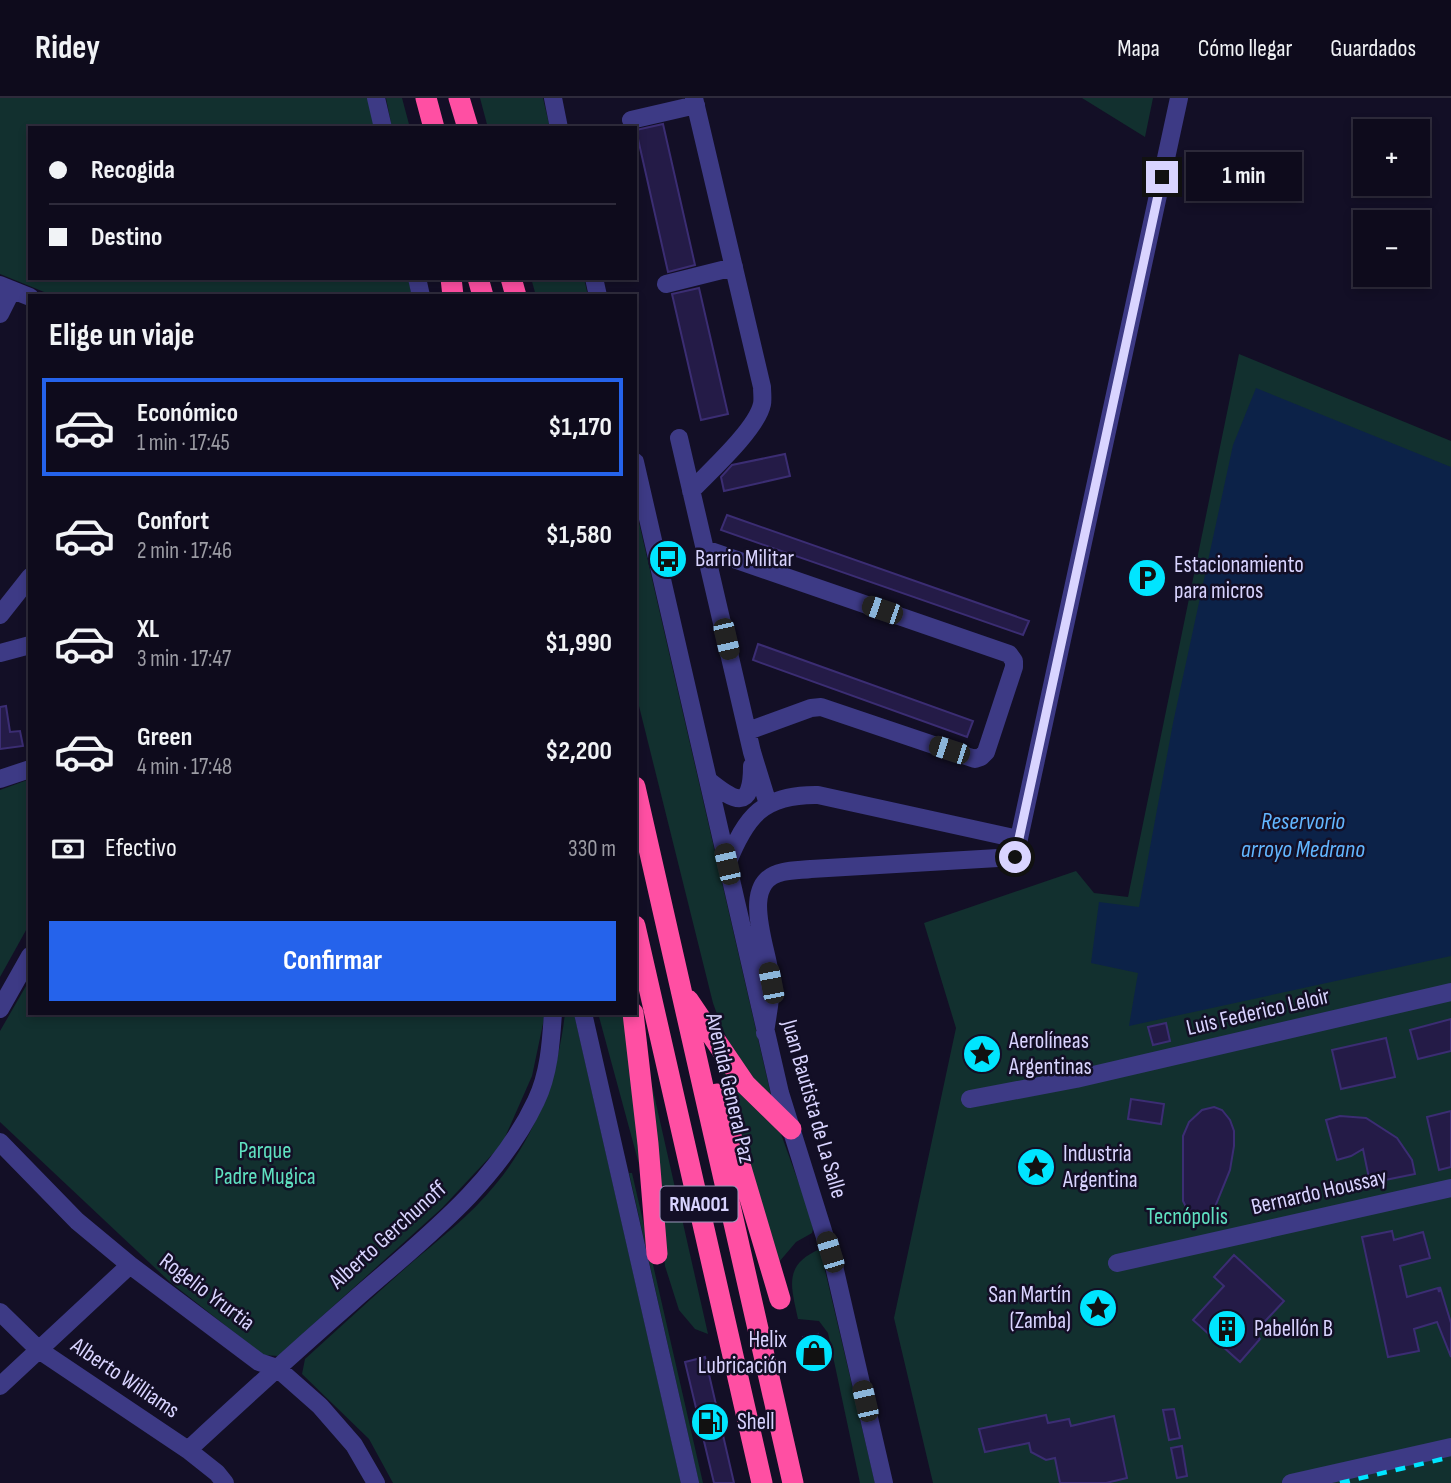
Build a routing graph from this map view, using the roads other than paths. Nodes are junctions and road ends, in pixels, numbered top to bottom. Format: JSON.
{"nodes":[{"id":1,"x":376,"y":98,"type":"edge"},
{"id":2,"x":423,"y":98,"type":"edge"},
{"id":3,"x":459,"y":98,"type":"edge"},
{"id":4,"x":553,"y":98,"type":"edge"},
{"id":5,"x":1179,"y":98,"type":"edge"},
{"id":6,"x":695,"y":102,"type":"edge"},
{"id":7,"x":631,"y":120,"type":"dead end"},
{"id":8,"x":383,"y":126,"type":"edge"},
{"id":9,"x":425,"y":126,"type":"edge"},
{"id":10,"x":433,"y":126,"type":"edge"},
{"id":11,"x":467,"y":126,"type":"edge"},
{"id":12,"x":559,"y":126,"type":"edge"},
{"id":13,"x":734,"y":267,"type":"junction"},
{"id":14,"x":666,"y":284,"type":"dead end"},
{"id":15,"x":6,"y":287,"type":"edge"},
{"id":16,"x":28,"y":296,"type":"edge"},
{"id":17,"x":0,"y":314,"type":"edge"},
{"id":18,"x":679,"y":438,"type":"dead end"},
{"id":19,"x":637,"y":470,"type":"edge"},
{"id":20,"x":691,"y":491,"type":"junction"},
{"id":21,"x":705,"y":549,"type":"junction"},
{"id":22,"x":28,"y":580,"type":"edge"},
{"id":23,"x":0,"y":615,"type":"edge"},
{"id":24,"x":28,"y":646,"type":"edge"},
{"id":25,"x":0,"y":653,"type":"edge"},
{"id":26,"x":748,"y":731,"type":"junction"},
{"id":27,"x":752,"y":752,"type":"junction"},
{"id":28,"x":28,"y":770,"type":"edge"},
{"id":29,"x":0,"y":779,"type":"edge"},
{"id":30,"x":708,"y":780,"type":"junction"},
{"id":31,"x":637,"y":796,"type":"edge"},
{"id":32,"x":768,"y":804,"type":"junction"},
{"id":33,"x":1017,"y":848,"type":"junction"},
{"id":34,"x":727,"y":864,"type":"junction"},
{"id":35,"x":637,"y":935,"type":"edge"},
{"id":36,"x":28,"y":960,"type":"edge"},
{"id":37,"x":681,"y":989,"type":"junction"},
{"id":38,"x":1451,"y":992,"type":"edge"},
{"id":39,"x":0,"y":1009,"type":"edge"},
{"id":40,"x":553,"y":1015,"type":"edge"},
{"id":41,"x":583,"y":1015,"type":"edge"},
{"id":42,"x":633,"y":1015,"type":"edge"},
{"id":43,"x":765,"y":1033,"type":"junction"},
{"id":44,"x":970,"y":1099,"type":"dead end"},
{"id":45,"x":791,"y":1129,"type":"junction"},
{"id":46,"x":0,"y":1142,"type":"edge"},
{"id":47,"x":1451,"y":1188,"type":"edge"},
{"id":48,"x":657,"y":1254,"type":"dead end"},
{"id":49,"x":1117,"y":1263,"type":"dead end"},
{"id":50,"x":130,"y":1265,"type":"junction"},
{"id":51,"x":780,"y":1299,"type":"dead end"},
{"id":52,"x":0,"y":1312,"type":"edge"},
{"id":53,"x":39,"y":1350,"type":"junction"},
{"id":54,"x":277,"y":1368,"type":"junction"},
{"id":55,"x":0,"y":1386,"type":"edge"},
{"id":56,"x":1451,"y":1447,"type":"edge"},
{"id":57,"x":188,"y":1450,"type":"junction"},
{"id":58,"x":225,"y":1483,"type":"edge"},
{"id":59,"x":376,"y":1483,"type":"edge"},
{"id":60,"x":690,"y":1483,"type":"edge"},
{"id":61,"x":761,"y":1483,"type":"edge"},
{"id":62,"x":793,"y":1483,"type":"edge"},
{"id":63,"x":884,"y":1483,"type":"edge"},
{"id":64,"x":1291,"y":1483,"type":"edge"}],
"edges":[{"from":1,"to":8,"type":"street"},
{"from":2,"to":9,"type":"highway"},
{"from":2,"to":10,"type":"highway"},
{"from":3,"to":11,"type":"highway"},
{"from":4,"to":12,"type":"street"},
{"from":5,"to":33,"type":"street"},
{"from":6,"to":7,"type":"street"},
{"from":6,"to":13,"type":"street"},
{"from":13,"to":14,"type":"street"},
{"from":13,"to":20,"type":"street"},
{"from":15,"to":16,"type":"street"},
{"from":15,"to":17,"type":"street"},
{"from":18,"to":20,"type":"street"},
{"from":19,"to":30,"type":"street","name":"Juan Bautista de La Salle"},
{"from":20,"to":21,"type":"street"},
{"from":21,"to":26,"type":"street"},
{"from":21,"to":26,"type":"street"},
{"from":22,"to":23,"type":"street"},
{"from":24,"to":25,"type":"street"},
{"from":26,"to":27,"type":"street"},
{"from":27,"to":30,"type":"street"},
{"from":27,"to":32,"type":"street"},
{"from":28,"to":29,"type":"street"},
{"from":30,"to":34,"type":"street","name":"Juan Bautista de La Salle"},
{"from":31,"to":37,"type":"highway","name":"Avenida General Paz","number":"RNA001"},
{"from":32,"to":33,"type":"street"},
{"from":32,"to":34,"type":"street"},
{"from":33,"to":43,"type":"street"},
{"from":34,"to":43,"type":"street","name":"Juan Bautista de La Salle"},
{"from":35,"to":61,"type":"highway","number":"RNA001"},
{"from":36,"to":39,"type":"street"},
{"from":37,"to":45,"type":"highway"},
{"from":37,"to":51,"type":"highway"},
{"from":37,"to":62,"type":"highway","name":"Avenida General Paz","number":"RNA001"},
{"from":38,"to":44,"type":"street","name":"Luis Federico Leloir"},
{"from":40,"to":54,"type":"street","name":"Alberto Gerchunoff"},
{"from":41,"to":60,"type":"street"},
{"from":42,"to":48,"type":"highway"},
{"from":43,"to":45,"type":"street","name":"Juan Bautista de La Salle"},
{"from":45,"to":63,"type":"street","name":"Juan Bautista de La Salle"},
{"from":46,"to":50,"type":"street","name":"Rogelio Yrurtia"},
{"from":47,"to":49,"type":"street","name":"Bernardo Houssay"},
{"from":50,"to":53,"type":"street"},
{"from":50,"to":54,"type":"street","name":"Rogelio Yrurtia"},
{"from":52,"to":53,"type":"street","name":"Alberto Williams"},
{"from":53,"to":55,"type":"street"},
{"from":53,"to":57,"type":"street","name":"Alberto Williams"},
{"from":54,"to":57,"type":"street","name":"Alberto Gerchunoff"},
{"from":54,"to":59,"type":"street","name":"Rogelio Yrurtia"},
{"from":56,"to":64,"type":"street"},
{"from":57,"to":58,"type":"street","name":"Alberto Williams"}]}
